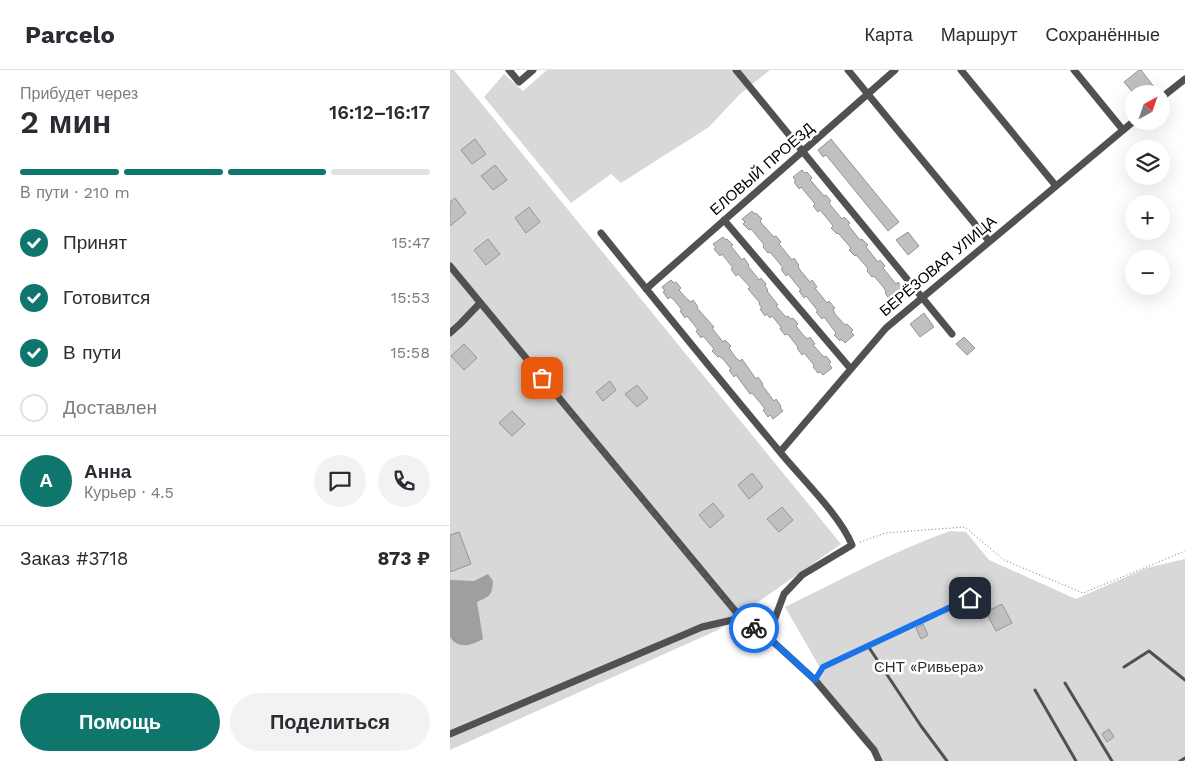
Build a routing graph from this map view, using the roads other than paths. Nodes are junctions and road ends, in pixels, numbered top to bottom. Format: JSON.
{"nodes":[{"id":1,"x":509,"y":70,"type":"edge"},
{"id":2,"x":533,"y":70,"type":"edge"},
{"id":3,"x":736,"y":70,"type":"edge"},
{"id":4,"x":848,"y":70,"type":"edge"},
{"id":5,"x":895,"y":70,"type":"edge"},
{"id":6,"x":961,"y":70,"type":"edge"},
{"id":7,"x":1074,"y":70,"type":"edge"},
{"id":8,"x":1185,"y":78,"type":"edge"},
{"id":9,"x":1170,"y":90,"type":"edge"},
{"id":10,"x":867,"y":94,"type":"junction"},
{"id":11,"x":1123,"y":130,"type":"joint"},
{"id":12,"x":803,"y":151,"type":"junction"},
{"id":13,"x":1056,"y":186,"type":"junction"},
{"id":14,"x":724,"y":220,"type":"junction"},
{"id":15,"x":601,"y":233,"type":"dead end"},
{"id":16,"x":989,"y":241,"type":"junction"},
{"id":17,"x":450,"y":266,"type":"edge"},
{"id":18,"x":646,"y":289,"type":"junction"},
{"id":19,"x":922,"y":297,"type":"junction"},
{"id":20,"x":480,"y":303,"type":"junction"},
{"id":21,"x":450,"y":333,"type":"edge"},
{"id":22,"x":952,"y":334,"type":"dead end"},
{"id":23,"x":850,"y":368,"type":"junction"},
{"id":24,"x":780,"y":452,"type":"junction"},
{"id":25,"x":970,"y":598,"type":"dead end"},
{"id":26,"x":740,"y":618,"type":"junction"},
{"id":27,"x":768,"y":637,"type":"junction"},
{"id":28,"x":868,"y":646,"type":"junction"},
{"id":29,"x":1124,"y":667,"type":"dead end"},
{"id":30,"x":815,"y":680,"type":"junction"},
{"id":31,"x":1185,"y":680,"type":"edge"},
{"id":32,"x":1065,"y":683,"type":"dead end"},
{"id":33,"x":1035,"y":690,"type":"dead end"},
{"id":34,"x":450,"y":734,"type":"edge"},
{"id":35,"x":1185,"y":758,"type":"edge"},
{"id":36,"x":879,"y":761,"type":"edge"},
{"id":37,"x":947,"y":761,"type":"edge"},
{"id":38,"x":1076,"y":761,"type":"edge"},
{"id":39,"x":1112,"y":761,"type":"edge"},
{"id":40,"x":1180,"y":761,"type":"edge"}],
"edges":[{"from":1,"to":2,"type":"street"},
{"from":3,"to":12,"type":"street"},
{"from":4,"to":10,"type":"street"},
{"from":5,"to":10,"type":"street","name":"ЕЛОВЫЙ ПРОЕЗД"},
{"from":6,"to":13,"type":"street"},
{"from":7,"to":11,"type":"street"},
{"from":8,"to":9,"type":"street"},
{"from":10,"to":12,"type":"street","name":"ЕЛОВЫЙ ПРОЕЗД"},
{"from":10,"to":16,"type":"street"},
{"from":11,"to":13,"type":"street","name":"БЕРЁЗОВАЯ УЛИЦА"},
{"from":12,"to":14,"type":"street","name":"ЕЛОВЫЙ ПРОЕЗД"},
{"from":12,"to":19,"type":"street"},
{"from":13,"to":16,"type":"street","name":"БЕРЁЗОВАЯ УЛИЦА"},
{"from":14,"to":18,"type":"street","name":"ЕЛОВЫЙ ПРОЕЗД"},
{"from":14,"to":23,"type":"street"},
{"from":15,"to":18,"type":"street"},
{"from":16,"to":19,"type":"street","name":"БЕРЁЗОВАЯ УЛИЦА"},
{"from":17,"to":20,"type":"street"},
{"from":18,"to":24,"type":"street"},
{"from":19,"to":22,"type":"street"},
{"from":19,"to":23,"type":"street","name":"БЕРЁЗОВАЯ УЛИЦА"},
{"from":20,"to":21,"type":"street"},
{"from":20,"to":26,"type":"street"},
{"from":23,"to":24,"type":"street","name":"БЕРЁЗОВАЯ УЛИЦА"},
{"from":24,"to":27,"type":"street"},
{"from":25,"to":28,"type":"lane"},
{"from":26,"to":27,"type":"street"},
{"from":26,"to":34,"type":"street"},
{"from":27,"to":30,"type":"street"},
{"from":28,"to":30,"type":"lane"},
{"from":28,"to":37,"type":"lane"},
{"from":29,"to":31,"type":"lane"},
{"from":30,"to":36,"type":"street"},
{"from":32,"to":39,"type":"lane"},
{"from":33,"to":38,"type":"lane"},
{"from":35,"to":40,"type":"lane"}]}
